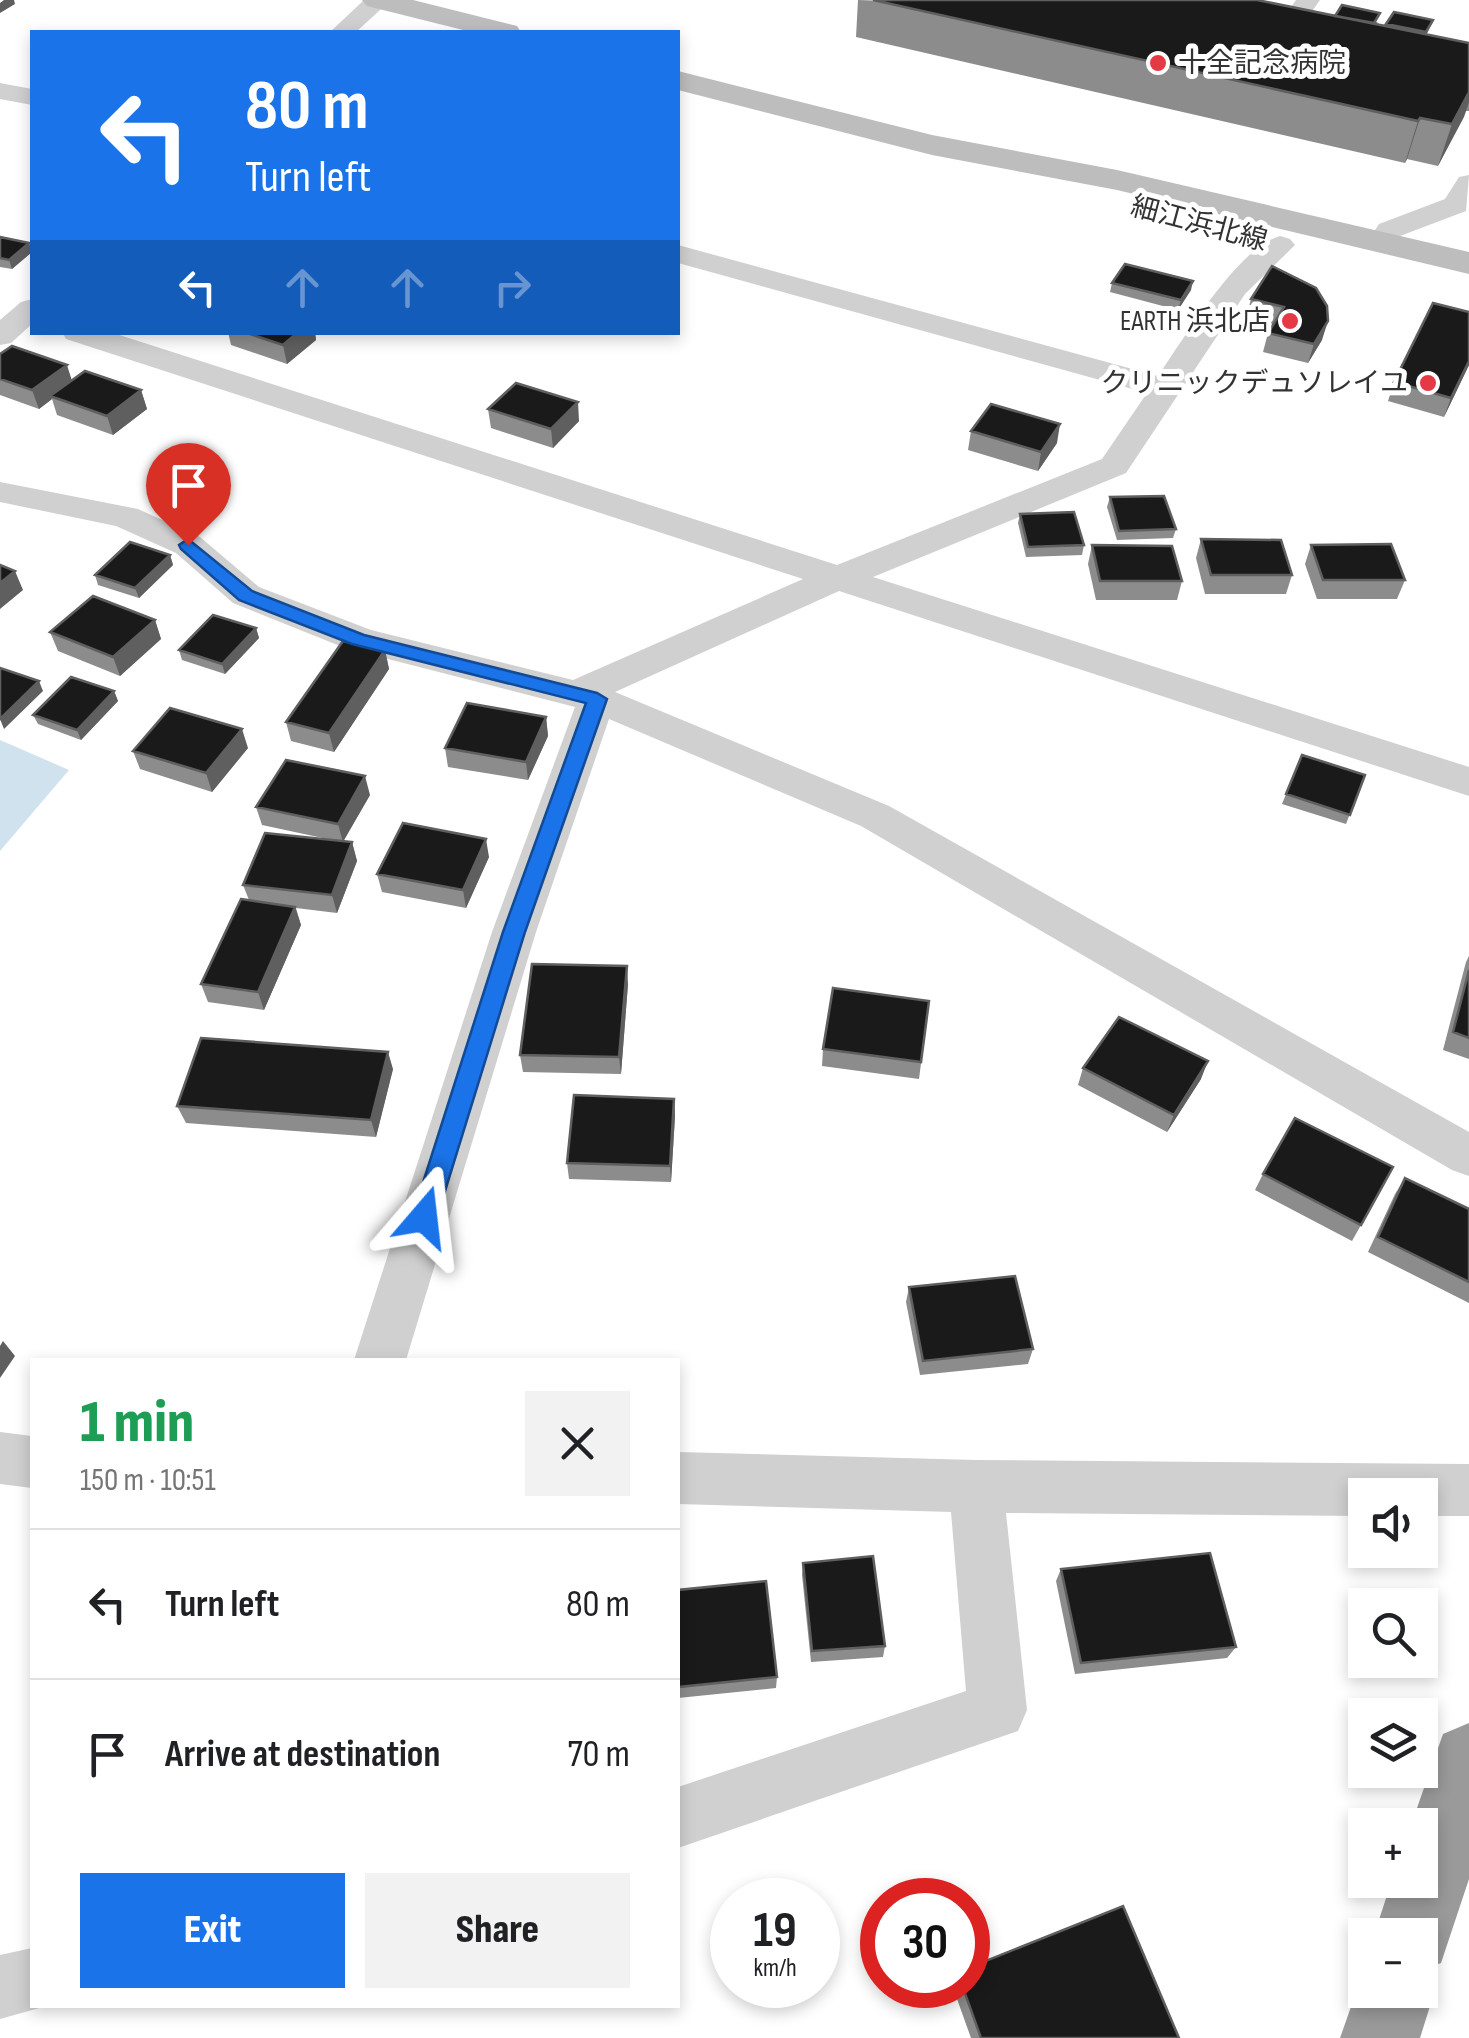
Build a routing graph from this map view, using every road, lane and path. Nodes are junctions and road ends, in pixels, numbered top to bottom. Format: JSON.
{"nodes":[{"id":1,"x":378,"y":0,"type":"edge"},
{"id":2,"x":1308,"y":0,"type":"edge"},
{"id":3,"x":344,"y":30,"type":"edge"},
{"id":4,"x":498,"y":30,"type":"edge"},
{"id":5,"x":1285,"y":32,"type":"edge"},
{"id":6,"x":680,"y":82,"type":"edge"},
{"id":7,"x":0,"y":90,"type":"edge"},
{"id":8,"x":30,"y":97,"type":"edge"},
{"id":9,"x":932,"y":145,"type":"junction"},
{"id":10,"x":1469,"y":182,"type":"edge"},
{"id":11,"x":1382,"y":242,"type":"junction"},
{"id":12,"x":1280,"y":245,"type":"junction"},
{"id":13,"x":680,"y":255,"type":"edge"},
{"id":14,"x":1469,"y":263,"type":"edge"},
{"id":15,"x":1469,"y":293,"type":"edge"},
{"id":16,"x":22,"y":312,"type":"edge"},
{"id":17,"x":85,"y":335,"type":"edge"},
{"id":18,"x":0,"y":336,"type":"edge"},
{"id":19,"x":1168,"y":389,"type":"junction"},
{"id":20,"x":0,"y":492,"type":"edge"},
{"id":21,"x":837,"y":578,"type":"junction"},
{"id":22,"x":588,"y":696,"type":"junction"},
{"id":23,"x":1469,"y":782,"type":"edge"},
{"id":24,"x":1469,"y":1156,"type":"edge"},
{"id":25,"x":381,"y":1358,"type":"edge"},
{"id":26,"x":0,"y":1458,"type":"edge"},
{"id":27,"x":30,"y":1462,"type":"edge"},
{"id":28,"x":680,"y":1478,"type":"edge"},
{"id":29,"x":976,"y":1486,"type":"junction"},
{"id":30,"x":1469,"y":1490,"type":"edge"},
{"id":31,"x":1469,"y":1760,"type":"edge"},
{"id":32,"x":680,"y":1816,"type":"edge"},
{"id":33,"x":1418,"y":1918,"type":"edge"},
{"id":34,"x":30,"y":1980,"type":"edge"},
{"id":35,"x":0,"y":1987,"type":"edge"},
{"id":36,"x":1389,"y":2008,"type":"edge"},
{"id":37,"x":1380,"y":2038,"type":"edge"}],
"edges":[{"from":1,"to":3,"type":"street"},
{"from":1,"to":4,"type":"main road"},
{"from":2,"to":5,"type":"street"},
{"from":6,"to":9,"type":"main road","name":"細江浜北線"},
{"from":7,"to":8,"type":"street"},
{"from":9,"to":11,"type":"main road","name":"細江浜北線"},
{"from":9,"to":12,"type":"main road","name":"細江浜北線"},
{"from":10,"to":11,"type":"street"},
{"from":11,"to":14,"type":"main road","name":"細江浜北線"},
{"from":12,"to":15,"type":"main road","name":"細江浜北線"},
{"from":12,"to":19,"type":"street"},
{"from":13,"to":19,"type":"street"},
{"from":16,"to":18,"type":"street"},
{"from":17,"to":21,"type":"street"},
{"from":19,"to":21,"type":"street"},
{"from":20,"to":22,"type":"street"},
{"from":21,"to":22,"type":"street"},
{"from":21,"to":23,"type":"street"},
{"from":22,"to":24,"type":"street"},
{"from":22,"to":25,"type":"street"},
{"from":26,"to":27,"type":"street"},
{"from":28,"to":29,"type":"street"},
{"from":29,"to":30,"type":"street"},
{"from":29,"to":32,"type":"street"},
{"from":31,"to":33,"type":"highway"},
{"from":34,"to":35,"type":"street"},
{"from":36,"to":37,"type":"highway"}]}
